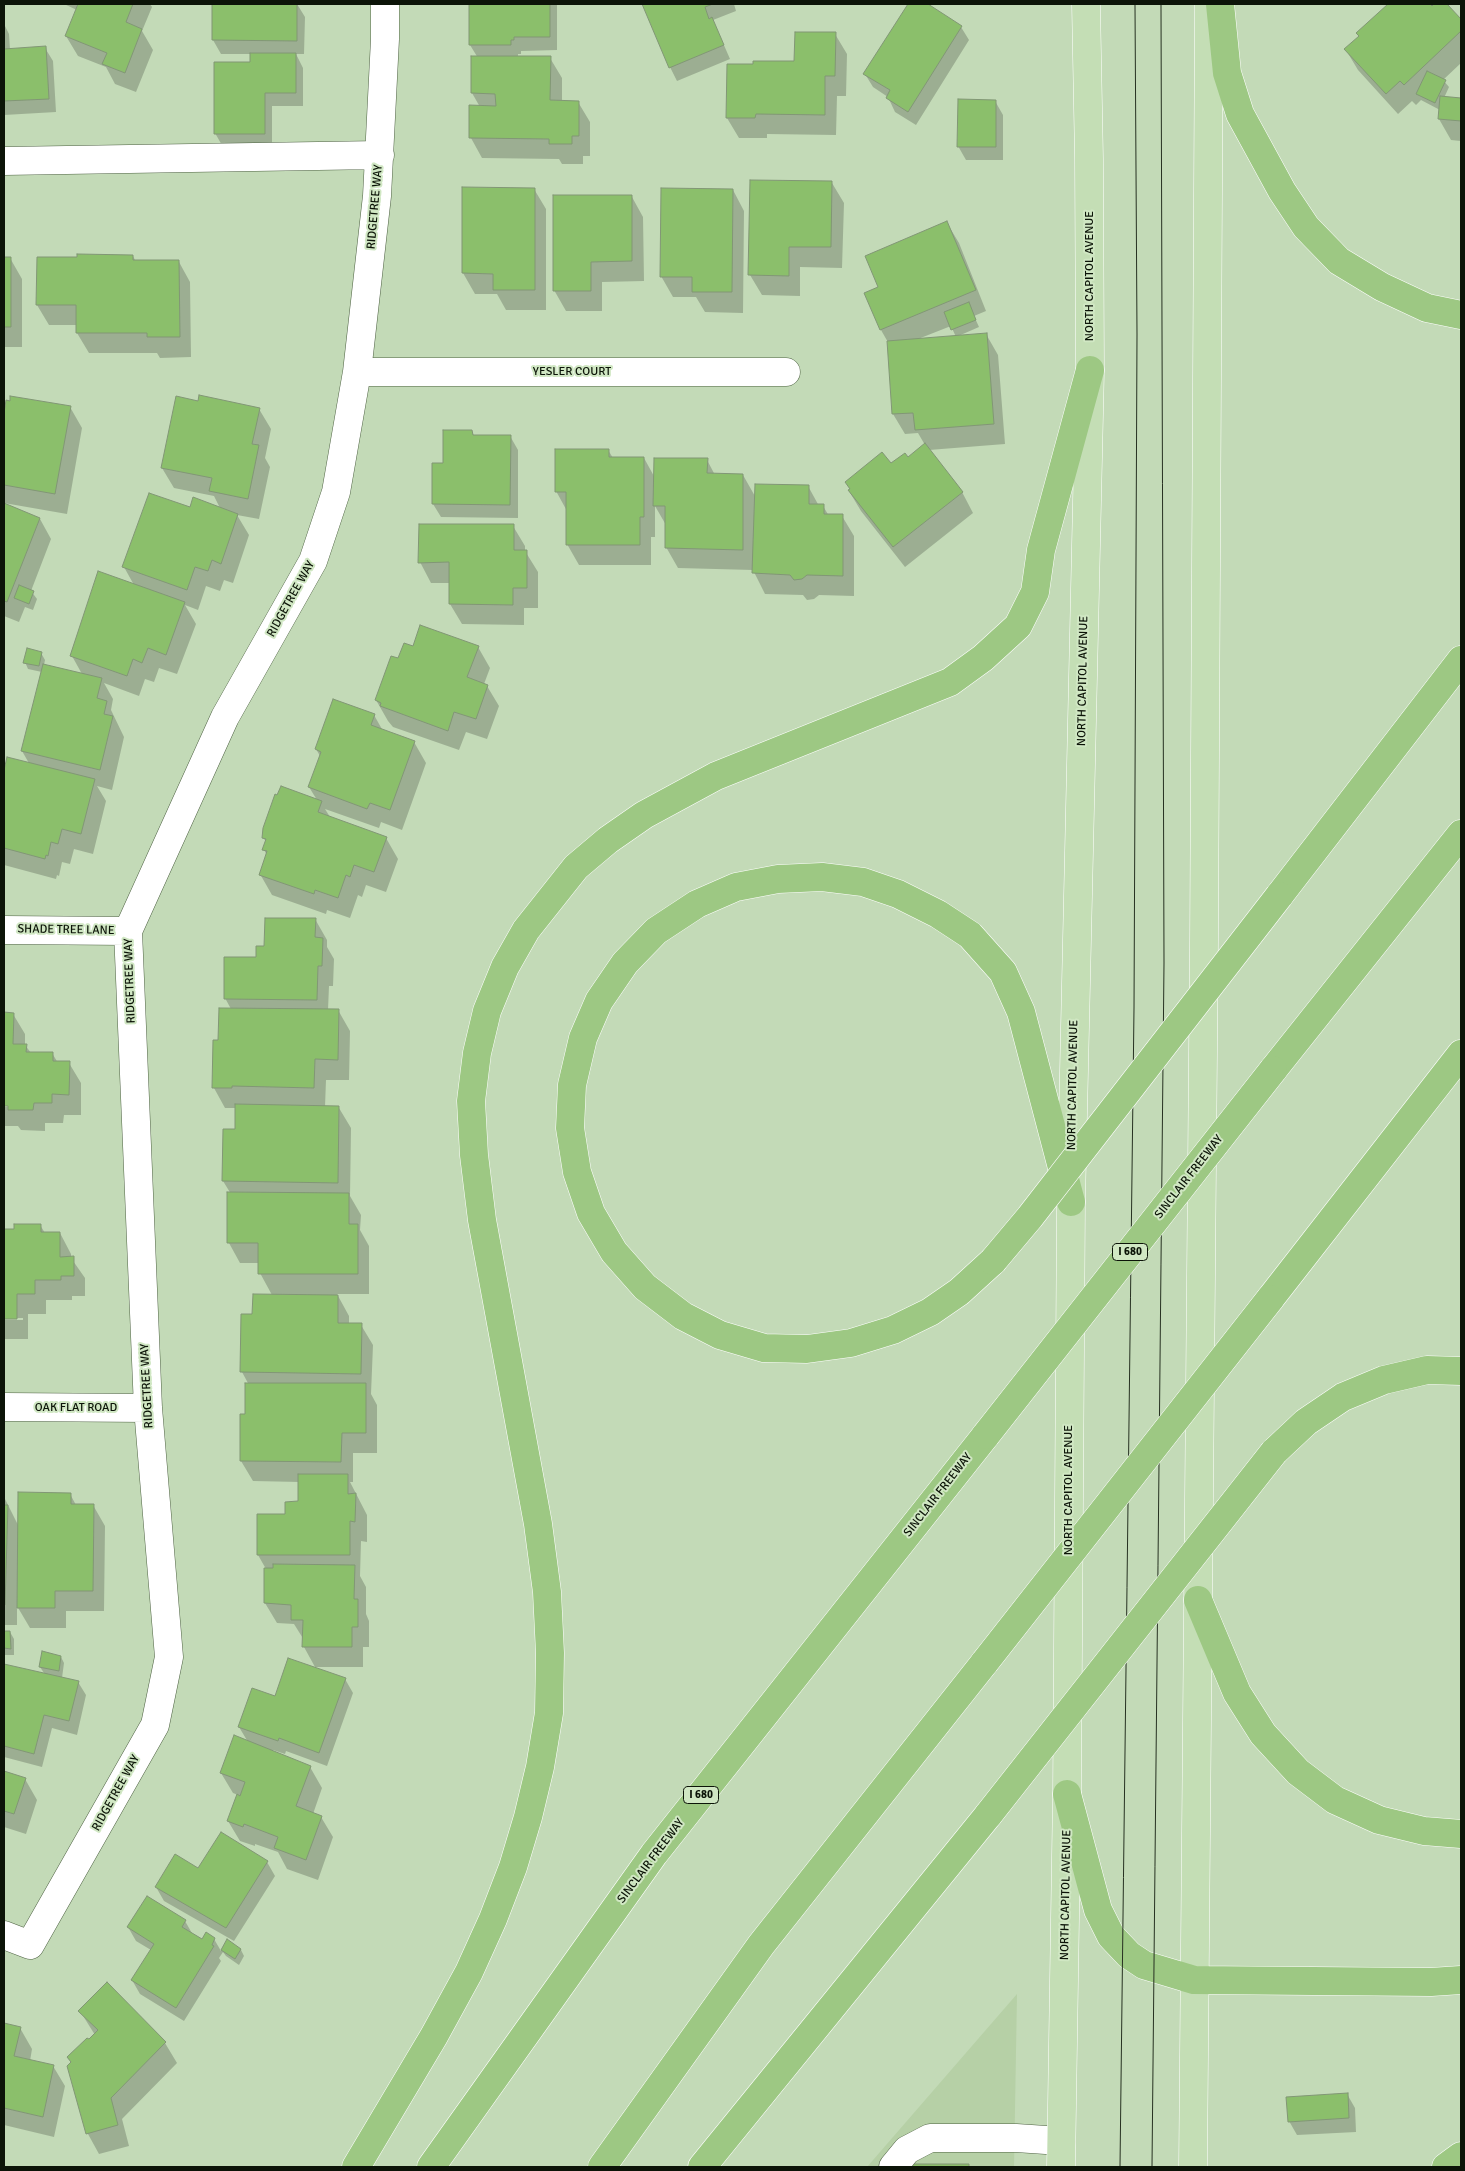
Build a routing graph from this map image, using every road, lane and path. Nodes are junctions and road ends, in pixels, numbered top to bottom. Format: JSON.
{"nodes":[{"id":1,"x":385,"y":4,"type":"edge"},
{"id":2,"x":1086,"y":4,"type":"edge"},
{"id":3,"x":1209,"y":4,"type":"edge"},
{"id":4,"x":1220,"y":4,"type":"edge"},
{"id":5,"x":380,"y":155,"type":"junction"},
{"id":6,"x":4,"y":161,"type":"edge"},
{"id":7,"x":1461,"y":315,"type":"edge"},
{"id":8,"x":1090,"y":370,"type":"junction"},
{"id":9,"x":357,"y":372,"type":"junction"},
{"id":10,"x":786,"y":372,"type":"dead end"},
{"id":11,"x":1461,"y":660,"type":"edge"},
{"id":12,"x":1461,"y":834,"type":"edge"},
{"id":13,"x":4,"y":930,"type":"edge"},
{"id":14,"x":128,"y":931,"type":"junction"},
{"id":15,"x":1461,"y":1054,"type":"edge"},
{"id":16,"x":1071,"y":1202,"type":"junction"},
{"id":17,"x":1461,"y":1371,"type":"edge"},
{"id":18,"x":4,"y":1408,"type":"edge"},
{"id":19,"x":148,"y":1408,"type":"junction"},
{"id":20,"x":1198,"y":1600,"type":"junction"},
{"id":21,"x":1068,"y":1794,"type":"junction"},
{"id":22,"x":1461,"y":1834,"type":"edge"},
{"id":23,"x":4,"y":1935,"type":"edge"},
{"id":24,"x":1194,"y":1980,"type":"junction"},
{"id":25,"x":1461,"y":1980,"type":"edge"},
{"id":26,"x":1062,"y":2141,"type":"junction"},
{"id":27,"x":1461,"y":2156,"type":"edge"},
{"id":28,"x":356,"y":2167,"type":"edge"},
{"id":29,"x":430,"y":2167,"type":"edge"},
{"id":30,"x":602,"y":2167,"type":"edge"},
{"id":31,"x":702,"y":2167,"type":"edge"},
{"id":32,"x":893,"y":2167,"type":"edge"},
{"id":33,"x":1061,"y":2167,"type":"edge"},
{"id":34,"x":1193,"y":2167,"type":"edge"},
{"id":35,"x":1446,"y":2167,"type":"edge"}],
"edges":[{"from":1,"to":5,"type":"street","name":"RIDGETREE WAY"},
{"from":2,"to":8,"type":"main road","name":"NORTH CAPITOL AVENUE"},
{"from":3,"to":20,"type":"main road"},
{"from":4,"to":7,"type":"highway"},
{"from":5,"to":6,"type":"street"},
{"from":5,"to":9,"type":"street","name":"RIDGETREE WAY"},
{"from":8,"to":16,"type":"main road","name":"NORTH CAPITOL AVENUE"},
{"from":8,"to":28,"type":"highway"},
{"from":9,"to":10,"type":"street","name":"YESLER COURT"},
{"from":9,"to":14,"type":"street","name":"RIDGETREE WAY"},
{"from":11,"to":16,"type":"highway","bridge":true},
{"from":12,"to":29,"type":"highway","name":"SINCLAIR FREEWAY","number":"I 680","bridge":true},
{"from":13,"to":14,"type":"street","name":"SHADE TREE LANE"},
{"from":14,"to":19,"type":"street","name":"RIDGETREE WAY"},
{"from":15,"to":30,"type":"highway","bridge":true},
{"from":16,"to":21,"type":"main road","name":"NORTH CAPITOL AVENUE"},
{"from":17,"to":31,"type":"highway","bridge":true},
{"from":18,"to":19,"type":"street","name":"OAK FLAT ROAD"},
{"from":19,"to":23,"type":"street","name":"RIDGETREE WAY"},
{"from":20,"to":22,"type":"highway"},
{"from":20,"to":24,"type":"main road"},
{"from":21,"to":24,"type":"highway"},
{"from":21,"to":26,"type":"main road","name":"NORTH CAPITOL AVENUE"},
{"from":24,"to":25,"type":"highway"},
{"from":24,"to":34,"type":"main road"},
{"from":26,"to":32,"type":"street"},
{"from":26,"to":33,"type":"main road","name":"NORTH CAPITOL AVENUE"},
{"from":27,"to":35,"type":"highway"}]}
